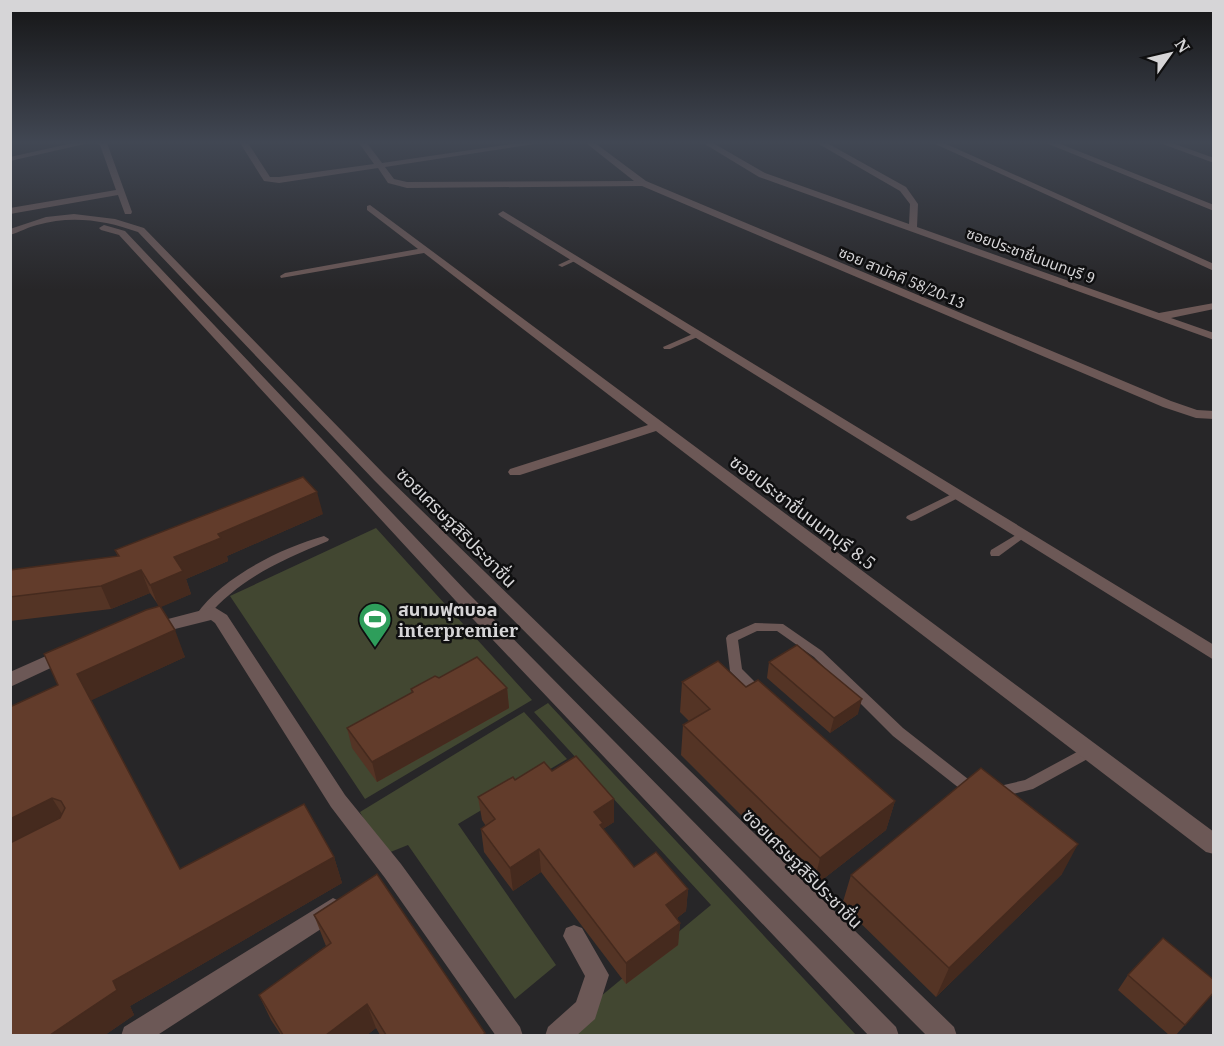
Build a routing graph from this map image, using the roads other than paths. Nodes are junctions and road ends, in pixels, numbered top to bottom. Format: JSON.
{"nodes":[{"id":1,"x":121,"y":192,"type":"joint"},
{"id":2,"x":664,"y":192,"type":"edge"},
{"id":3,"x":811,"y":192,"type":"edge"},
{"id":4,"x":905,"y":192,"type":"edge"},
{"id":5,"x":1045,"y":192,"type":"edge"},
{"id":6,"x":1173,"y":192,"type":"edge"},
{"id":7,"x":370,"y":208,"type":"dead end"},
{"id":8,"x":1214,"y":208,"type":"edge"},
{"id":9,"x":70,"y":209,"type":"junction"},
{"id":10,"x":10,"y":211,"type":"edge"},
{"id":11,"x":128,"y":212,"type":"dead end"},
{"id":12,"x":503,"y":214,"type":"dead end"},
{"id":13,"x":913,"y":227,"type":"junction"},
{"id":14,"x":14,"y":231,"type":"edge"},
{"id":15,"x":426,"y":250,"type":"junction"},
{"id":16,"x":575,"y":259,"type":"junction"},
{"id":17,"x":562,"y":265,"type":"dead end"},
{"id":18,"x":1214,"y":268,"type":"edge"},
{"id":19,"x":285,"y":276,"type":"dead end"},
{"id":20,"x":1214,"y":306,"type":"edge"},
{"id":21,"x":1157,"y":317,"type":"junction"},
{"id":22,"x":698,"y":335,"type":"junction"},
{"id":23,"x":1214,"y":337,"type":"edge"},
{"id":24,"x":667,"y":347,"type":"dead end"},
{"id":25,"x":1214,"y":415,"type":"edge"},
{"id":26,"x":658,"y":426,"type":"junction"},
{"id":27,"x":515,"y":472,"type":"dead end"},
{"id":28,"x":956,"y":495,"type":"junction"},
{"id":29,"x":911,"y":518,"type":"dead end"},
{"id":30,"x":1021,"y":535,"type":"junction"},
{"id":31,"x":324,"y":539,"type":"dead end"},
{"id":32,"x":995,"y":553,"type":"dead end"},
{"id":33,"x":202,"y":615,"type":"junction"},
{"id":34,"x":138,"y":632,"type":"edge"},
{"id":35,"x":84,"y":646,"type":"edge"},
{"id":36,"x":1214,"y":654,"type":"edge"},
{"id":37,"x":10,"y":680,"type":"edge"},
{"id":38,"x":768,"y":700,"type":"edge"},
{"id":39,"x":1088,"y":752,"type":"junction"},
{"id":40,"x":1214,"y":845,"type":"edge"},
{"id":41,"x":393,"y":871,"type":"junction"},
{"id":42,"x":374,"y":883,"type":"edge"},
{"id":43,"x":354,"y":896,"type":"edge"},
{"id":44,"x":574,"y":936,"type":"dead end"},
{"id":45,"x":133,"y":1035,"type":"edge"},
{"id":46,"x":512,"y":1035,"type":"edge"},
{"id":47,"x":557,"y":1035,"type":"edge"},
{"id":48,"x":887,"y":1035,"type":"edge"},
{"id":49,"x":945,"y":1035,"type":"edge"}],
"edges":[{"from":1,"to":9,"type":"street"},
{"from":1,"to":11,"type":"street"},
{"from":2,"to":25,"type":"street","name":"ซอย สามัคคี 58/20-13"},
{"from":3,"to":13,"type":"street","name":"ซอยประชาชื่นนนทบุรี 9"},
{"from":4,"to":13,"type":"street"},
{"from":5,"to":18,"type":"street"},
{"from":6,"to":8,"type":"street"},
{"from":7,"to":15,"type":"street","name":"ซอยประชาชื่นนนทบุรี 8.5"},
{"from":9,"to":10,"type":"street"},
{"from":9,"to":14,"type":"street","name":"ซอยเศรษฐสิริประชาชื่น"},
{"from":9,"to":49,"type":"street","name":"ซอยเศรษฐสิริประชาชื่น"},
{"from":12,"to":16,"type":"street"},
{"from":13,"to":21,"type":"street","name":"ซอยประชาชื่นนนทบุรี 9"},
{"from":14,"to":48,"type":"street","name":"ซอยเศรษฐสิริประชาชื่น"},
{"from":15,"to":19,"type":"street"},
{"from":15,"to":26,"type":"street","name":"ซอยประชาชื่นนนทบุรี 8.5"},
{"from":16,"to":17,"type":"lane"},
{"from":16,"to":22,"type":"street"},
{"from":20,"to":21,"type":"street"},
{"from":21,"to":23,"type":"street","name":"ซอยประชาชื่นนนทบุรี 9"},
{"from":22,"to":24,"type":"lane"},
{"from":22,"to":28,"type":"street"},
{"from":26,"to":27,"type":"street"},
{"from":26,"to":39,"type":"street","name":"ซอยประชาชื่นนนทบุรี 8.5"},
{"from":28,"to":29,"type":"lane"},
{"from":28,"to":30,"type":"street"},
{"from":30,"to":32,"type":"lane"},
{"from":30,"to":36,"type":"street"},
{"from":31,"to":33,"type":"lane"},
{"from":33,"to":34,"type":"street"},
{"from":33,"to":41,"type":"street"},
{"from":35,"to":37,"type":"street"},
{"from":38,"to":39,"type":"lane"},
{"from":39,"to":40,"type":"street","name":"ซอยประชาชื่นนนทบุรี 8.5"},
{"from":41,"to":42,"type":"street"},
{"from":41,"to":46,"type":"street"},
{"from":43,"to":45,"type":"street"},
{"from":44,"to":47,"type":"street"}]}
